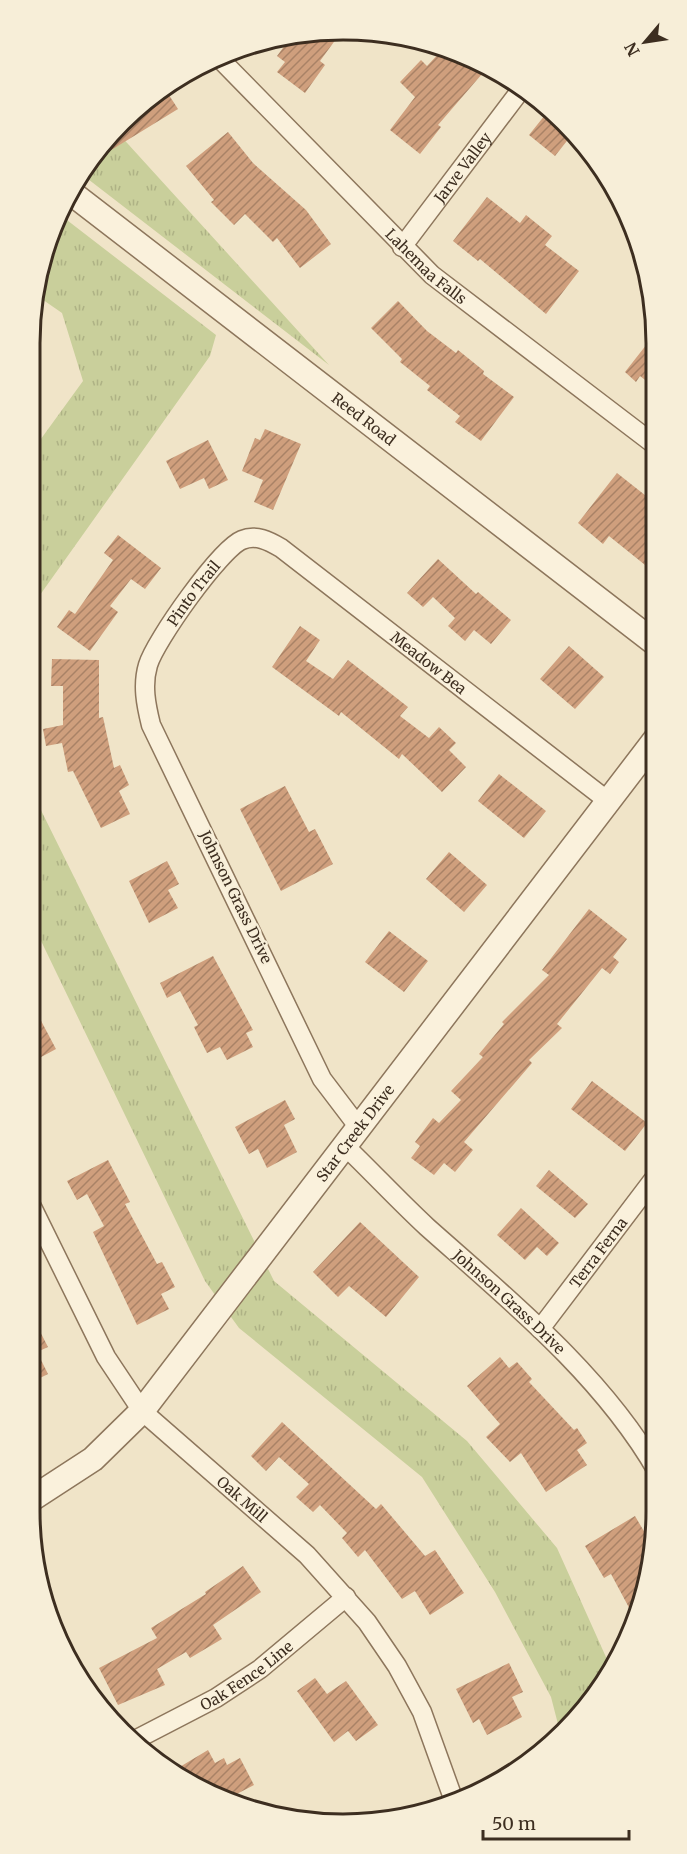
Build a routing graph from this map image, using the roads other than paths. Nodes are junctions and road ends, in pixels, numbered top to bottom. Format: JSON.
{"nodes":[{"id":1,"x":224,"y":66,"type":"edge"},
{"id":2,"x":516,"y":95,"type":"edge"},
{"id":3,"x":78,"y":198,"type":"edge"},
{"id":4,"x":402,"y":247,"type":"junction"},
{"id":5,"x":646,"y":438,"type":"edge"},
{"id":6,"x":243,"y":539,"type":"joint"},
{"id":7,"x":646,"y":636,"type":"edge"},
{"id":8,"x":152,"y":655,"type":"joint"},
{"id":9,"x":646,"y":752,"type":"edge"},
{"id":10,"x":608,"y":801,"type":"junction"},
{"id":11,"x":353,"y":1138,"type":"junction"},
{"id":12,"x":646,"y":1189,"type":"edge"},
{"id":13,"x":40,"y":1223,"type":"edge"},
{"id":14,"x":540,"y":1329,"type":"junction"},
{"id":15,"x":142,"y":1412,"type":"junction"},
{"id":16,"x":646,"y":1455,"type":"edge"},
{"id":17,"x":40,"y":1493,"type":"edge"},
{"id":18,"x":346,"y":1597,"type":"junction"},
{"id":19,"x":142,"y":1736,"type":"edge"},
{"id":20,"x":451,"y":1793,"type":"edge"}],
"edges":[{"from":1,"to":4,"type":"street","name":"Lahemaa Falls"},
{"from":2,"to":4,"type":"street","name":"Jarve Valley"},
{"from":3,"to":7,"type":"street","name":"Reed Road"},
{"from":4,"to":5,"type":"street","name":"Lahemaa Falls"},
{"from":6,"to":8,"type":"street","name":"Pinto Trail"},
{"from":6,"to":10,"type":"street","name":"Meadow Bea"},
{"from":8,"to":11,"type":"street","name":"Johnson Grass Drive"},
{"from":9,"to":10,"type":"street","name":"Star Creek Drive"},
{"from":10,"to":11,"type":"street","name":"Star Creek Drive"},
{"from":11,"to":14,"type":"street","name":"Johnson Grass Drive"},
{"from":11,"to":15,"type":"street","name":"Star Creek Drive"},
{"from":12,"to":14,"type":"street","name":"Terra Ferna"},
{"from":13,"to":15,"type":"street","name":"Oak Mill"},
{"from":14,"to":16,"type":"street","name":"Johnson Grass Drive"},
{"from":15,"to":17,"type":"street","name":"Star Creek Drive"},
{"from":15,"to":18,"type":"street","name":"Oak Mill"},
{"from":18,"to":19,"type":"street","name":"Oak Fence Line"},
{"from":18,"to":20,"type":"street","name":"Oak Mill"}]}
